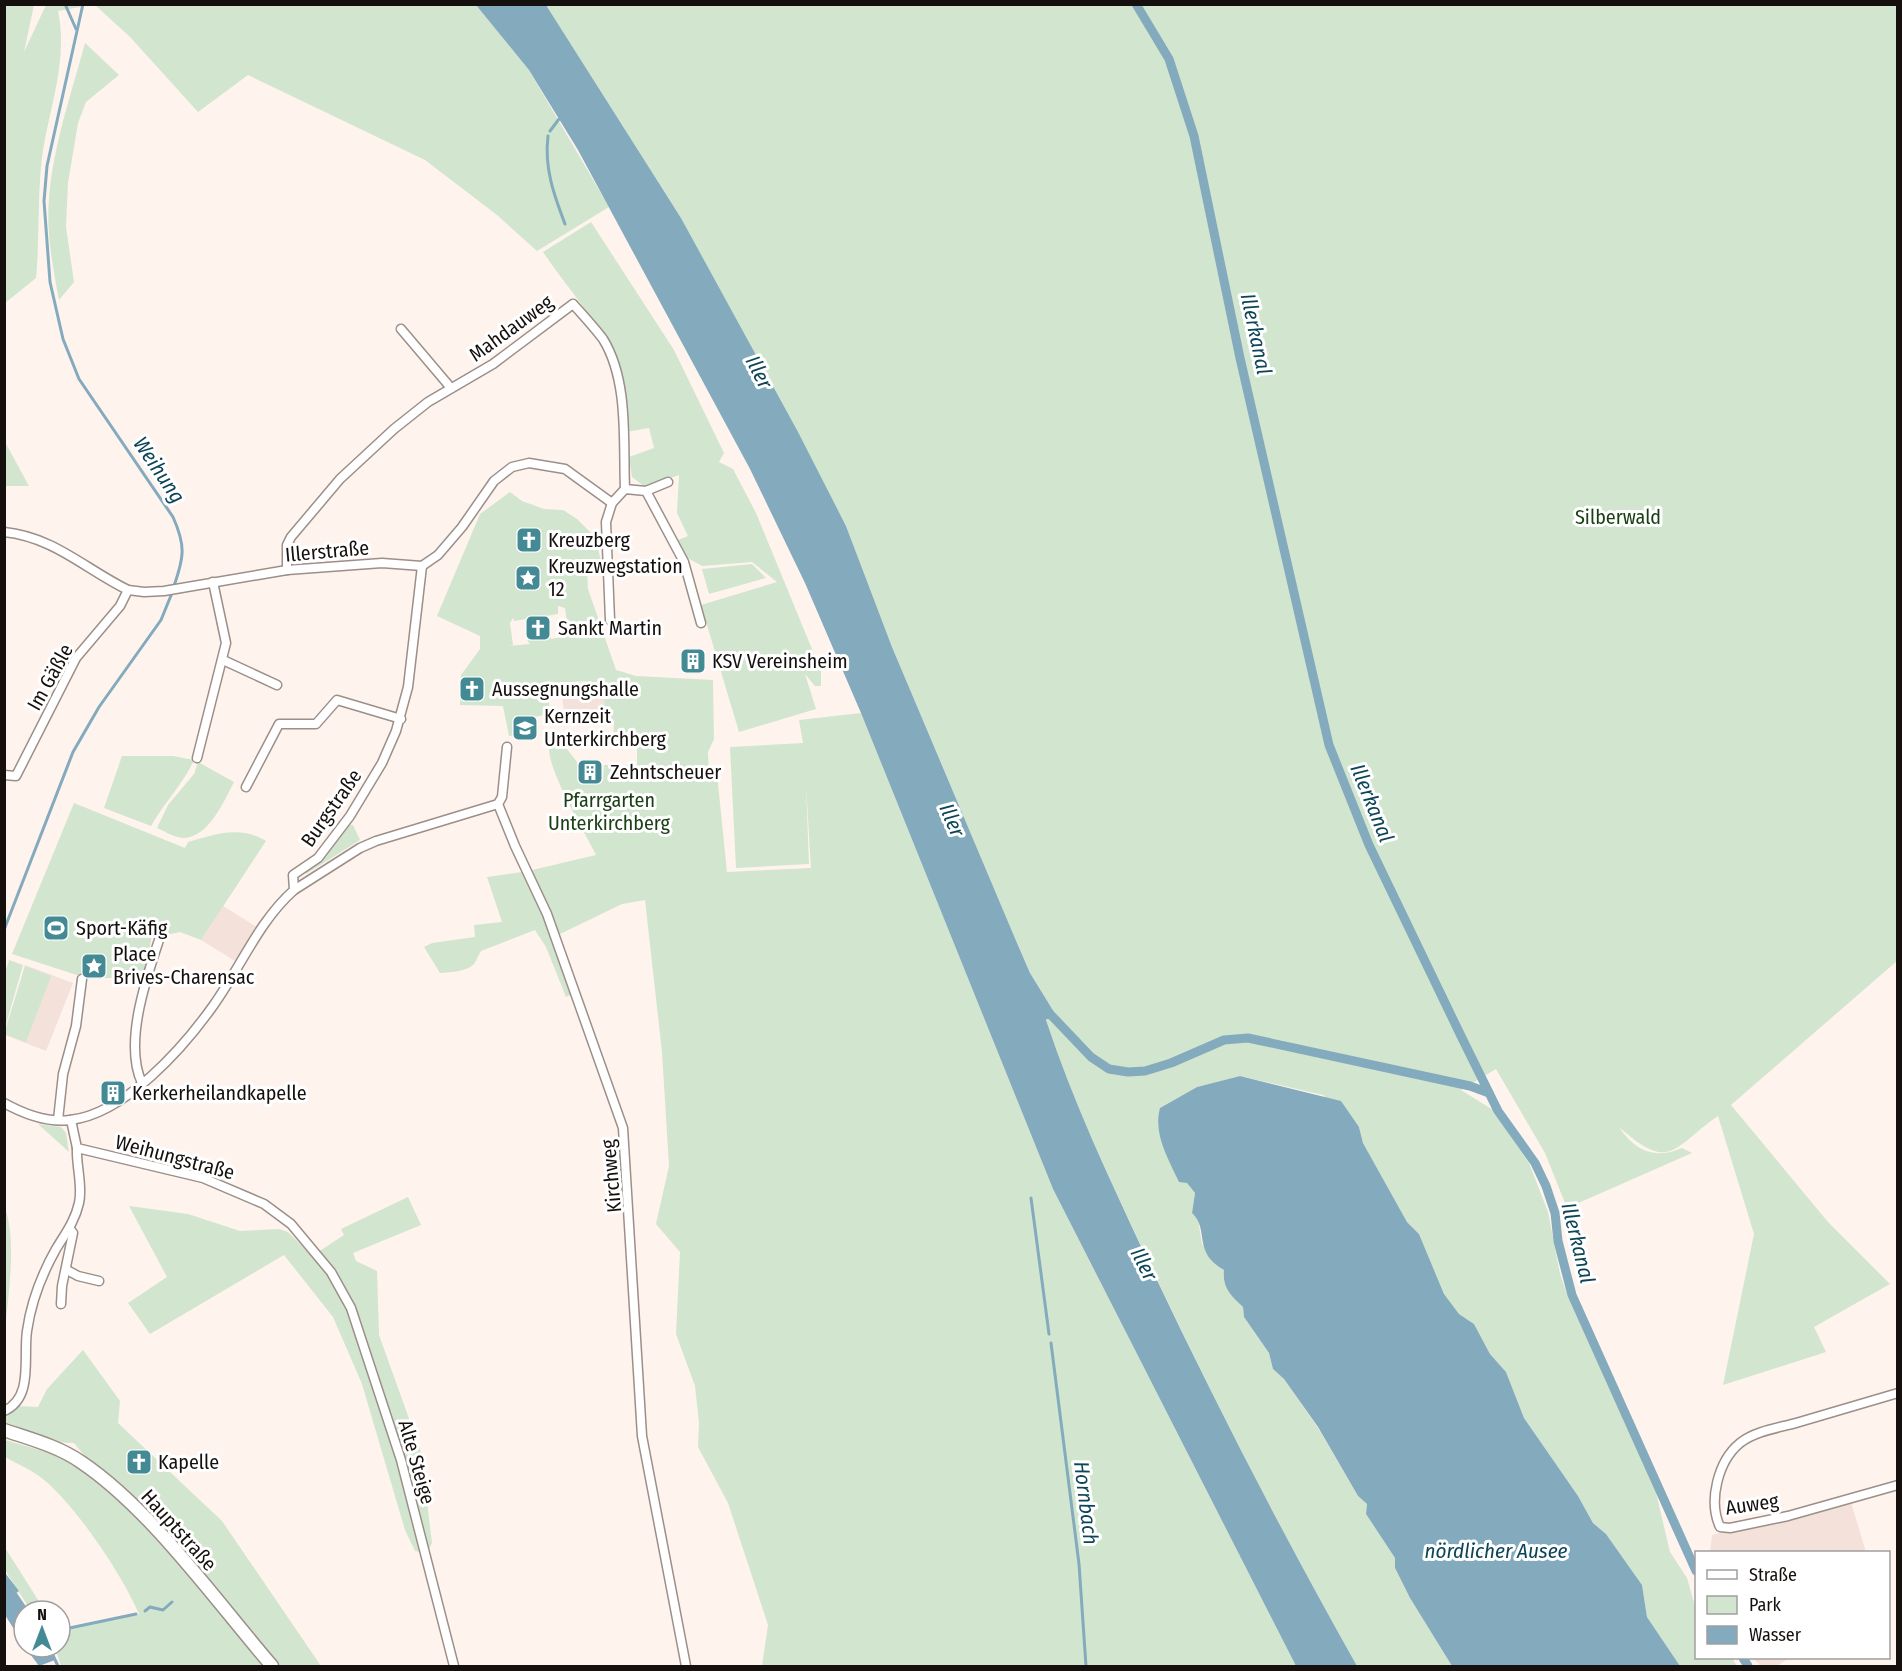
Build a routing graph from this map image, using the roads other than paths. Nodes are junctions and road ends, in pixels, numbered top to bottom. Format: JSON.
{"nodes":[{"id":1,"x":401,"y":329,"type":"dead end"},
{"id":2,"x":451,"y":388,"type":"junction"},
{"id":3,"x":668,"y":482,"type":"dead end"},
{"id":4,"x":625,"y":489,"type":"junction"},
{"id":5,"x":646,"y":491,"type":"junction"},
{"id":6,"x":612,"y":503,"type":"junction"},
{"id":7,"x":4,"y":532,"type":"edge"},
{"id":8,"x":422,"y":566,"type":"junction"},
{"id":9,"x":287,"y":570,"type":"junction"},
{"id":10,"x":213,"y":582,"type":"junction"},
{"id":11,"x":128,"y":590,"type":"junction"},
{"id":12,"x":610,"y":620,"type":"dead end"},
{"id":13,"x":701,"y":623,"type":"dead end"},
{"id":14,"x":223,"y":660,"type":"junction"},
{"id":15,"x":277,"y":685,"type":"dead end"},
{"id":16,"x":399,"y":719,"type":"junction"},
{"id":17,"x":507,"y":747,"type":"dead end"},
{"id":18,"x":196,"y":758,"type":"dead end"},
{"id":19,"x":4,"y":775,"type":"edge"},
{"id":20,"x":246,"y":787,"type":"dead end"},
{"id":21,"x":498,"y":804,"type":"junction"},
{"id":22,"x":294,"y":890,"type":"junction"},
{"id":23,"x":160,"y":937,"type":"dead end"},
{"id":24,"x":82,"y":979,"type":"dead end"},
{"id":25,"x":142,"y":1083,"type":"junction"},
{"id":26,"x":4,"y":1103,"type":"edge"},
{"id":27,"x":58,"y":1120,"type":"junction"},
{"id":28,"x":71,"y":1120,"type":"junction"},
{"id":29,"x":77,"y":1148,"type":"junction"},
{"id":30,"x":70,"y":1228,"type":"junction"},
{"id":31,"x":67,"y":1270,"type":"junction"},
{"id":32,"x":331,"y":1272,"type":"joint"},
{"id":33,"x":99,"y":1281,"type":"dead end"},
{"id":34,"x":61,"y":1304,"type":"dead end"},
{"id":35,"x":1898,"y":1393,"type":"edge"},
{"id":36,"x":4,"y":1411,"type":"edge"},
{"id":37,"x":4,"y":1430,"type":"edge"},
{"id":38,"x":1898,"y":1485,"type":"edge"},
{"id":39,"x":272,"y":1666,"type":"edge"},
{"id":40,"x":454,"y":1666,"type":"edge"},
{"id":41,"x":686,"y":1666,"type":"edge"}],
"edges":[{"from":1,"to":2,"type":"street"},
{"from":2,"to":4,"type":"street","name":"Mahdauweg"},
{"from":2,"to":9,"type":"street","name":"Mahdauweg"},
{"from":3,"to":5,"type":"street"},
{"from":4,"to":5,"type":"street"},
{"from":4,"to":6,"type":"street"},
{"from":5,"to":13,"type":"street"},
{"from":6,"to":8,"type":"street"},
{"from":6,"to":12,"type":"street"},
{"from":7,"to":11,"type":"street","name":"Illerstraße"},
{"from":8,"to":9,"type":"street","name":"Illerstraße"},
{"from":8,"to":16,"type":"street","name":"Burgstraße"},
{"from":9,"to":10,"type":"street","name":"Illerstraße"},
{"from":10,"to":11,"type":"street","name":"Illerstraße"},
{"from":10,"to":14,"type":"street"},
{"from":11,"to":19,"type":"street","name":"Im Gäßle"},
{"from":14,"to":15,"type":"street"},
{"from":14,"to":18,"type":"street"},
{"from":16,"to":20,"type":"street"},
{"from":16,"to":22,"type":"street","name":"Burgstraße"},
{"from":17,"to":21,"type":"street"},
{"from":21,"to":22,"type":"street"},
{"from":21,"to":41,"type":"street","name":"Kirchweg"},
{"from":22,"to":25,"type":"street","name":"Burgstraße"},
{"from":23,"to":25,"type":"street"},
{"from":24,"to":27,"type":"street"},
{"from":25,"to":28,"type":"street","name":"Burgstraße"},
{"from":26,"to":27,"type":"street"},
{"from":27,"to":28,"type":"street"},
{"from":28,"to":29,"type":"street"},
{"from":29,"to":30,"type":"street"},
{"from":29,"to":32,"type":"street","name":"Weihungstraße"},
{"from":30,"to":31,"type":"street"},
{"from":30,"to":36,"type":"street"},
{"from":31,"to":33,"type":"street"},
{"from":31,"to":34,"type":"street"},
{"from":32,"to":40,"type":"street","name":"Alte Steige"},
{"from":35,"to":38,"type":"street","name":"Auweg"},
{"from":37,"to":39,"type":"main road","name":"Hauptstraße"}]}
